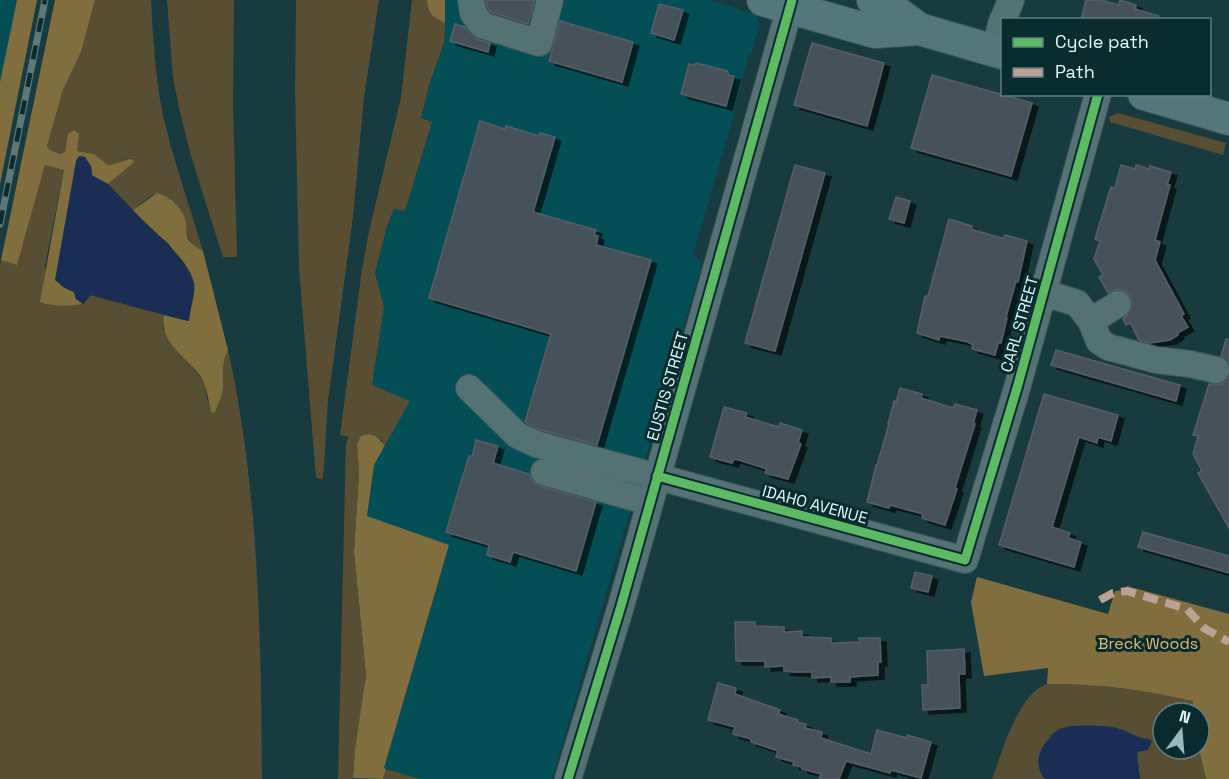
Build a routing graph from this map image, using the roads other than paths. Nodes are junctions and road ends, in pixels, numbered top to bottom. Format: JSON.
{"nodes":[{"id":1,"x":471,"y":0,"type":"edge"},
{"id":2,"x":550,"y":0,"type":"edge"},
{"id":3,"x":873,"y":0,"type":"edge"},
{"id":4,"x":1011,"y":0,"type":"edge"},
{"id":5,"x":782,"y":3,"type":"edge"},
{"id":6,"x":1004,"y":18,"type":"edge"},
{"id":7,"x":919,"y":29,"type":"junction"},
{"id":8,"x":1001,"y":33,"type":"edge"},
{"id":9,"x":998,"y":52,"type":"edge"},
{"id":10,"x":1097,"y":96,"type":"edge"},
{"id":11,"x":1151,"y":96,"type":"edge"},
{"id":12,"x":1229,"y":119,"type":"edge"},
{"id":13,"x":1044,"y":293,"type":"junction"},
{"id":14,"x":1118,"y":304,"type":"dead end"},
{"id":15,"x":1091,"y":321,"type":"junction"},
{"id":16,"x":1216,"y":370,"type":"dead end"},
{"id":17,"x":469,"y":388,"type":"dead end"},
{"id":18,"x":544,"y":472,"type":"dead end"},
{"id":19,"x":657,"y":476,"type":"junction"},
{"id":20,"x":649,"y":502,"type":"junction"},
{"id":21,"x":965,"y":560,"type":"joint"},
{"id":22,"x":568,"y":779,"type":"edge"}],
"edges":[{"from":1,"to":2,"type":"street"},
{"from":3,"to":7,"type":"main road"},
{"from":4,"to":6,"type":"street"},
{"from":5,"to":7,"type":"main road"},
{"from":5,"to":19,"type":"street","name":"EUSTIS STREET"},
{"from":7,"to":9,"type":"main road"},
{"from":8,"to":9,"type":"street"},
{"from":10,"to":13,"type":"street","name":"CARL STREET"},
{"from":11,"to":12,"type":"main road"},
{"from":13,"to":15,"type":"street"},
{"from":13,"to":21,"type":"street","name":"CARL STREET"},
{"from":14,"to":15,"type":"street"},
{"from":15,"to":16,"type":"street"},
{"from":17,"to":19,"type":"street","name":"IDAHO AVENUE"},
{"from":18,"to":20,"type":"street"},
{"from":19,"to":20,"type":"street","name":"EUSTIS STREET"},
{"from":19,"to":21,"type":"street","name":"IDAHO AVENUE"},
{"from":20,"to":22,"type":"street","name":"EUSTIS STREET"}]}
